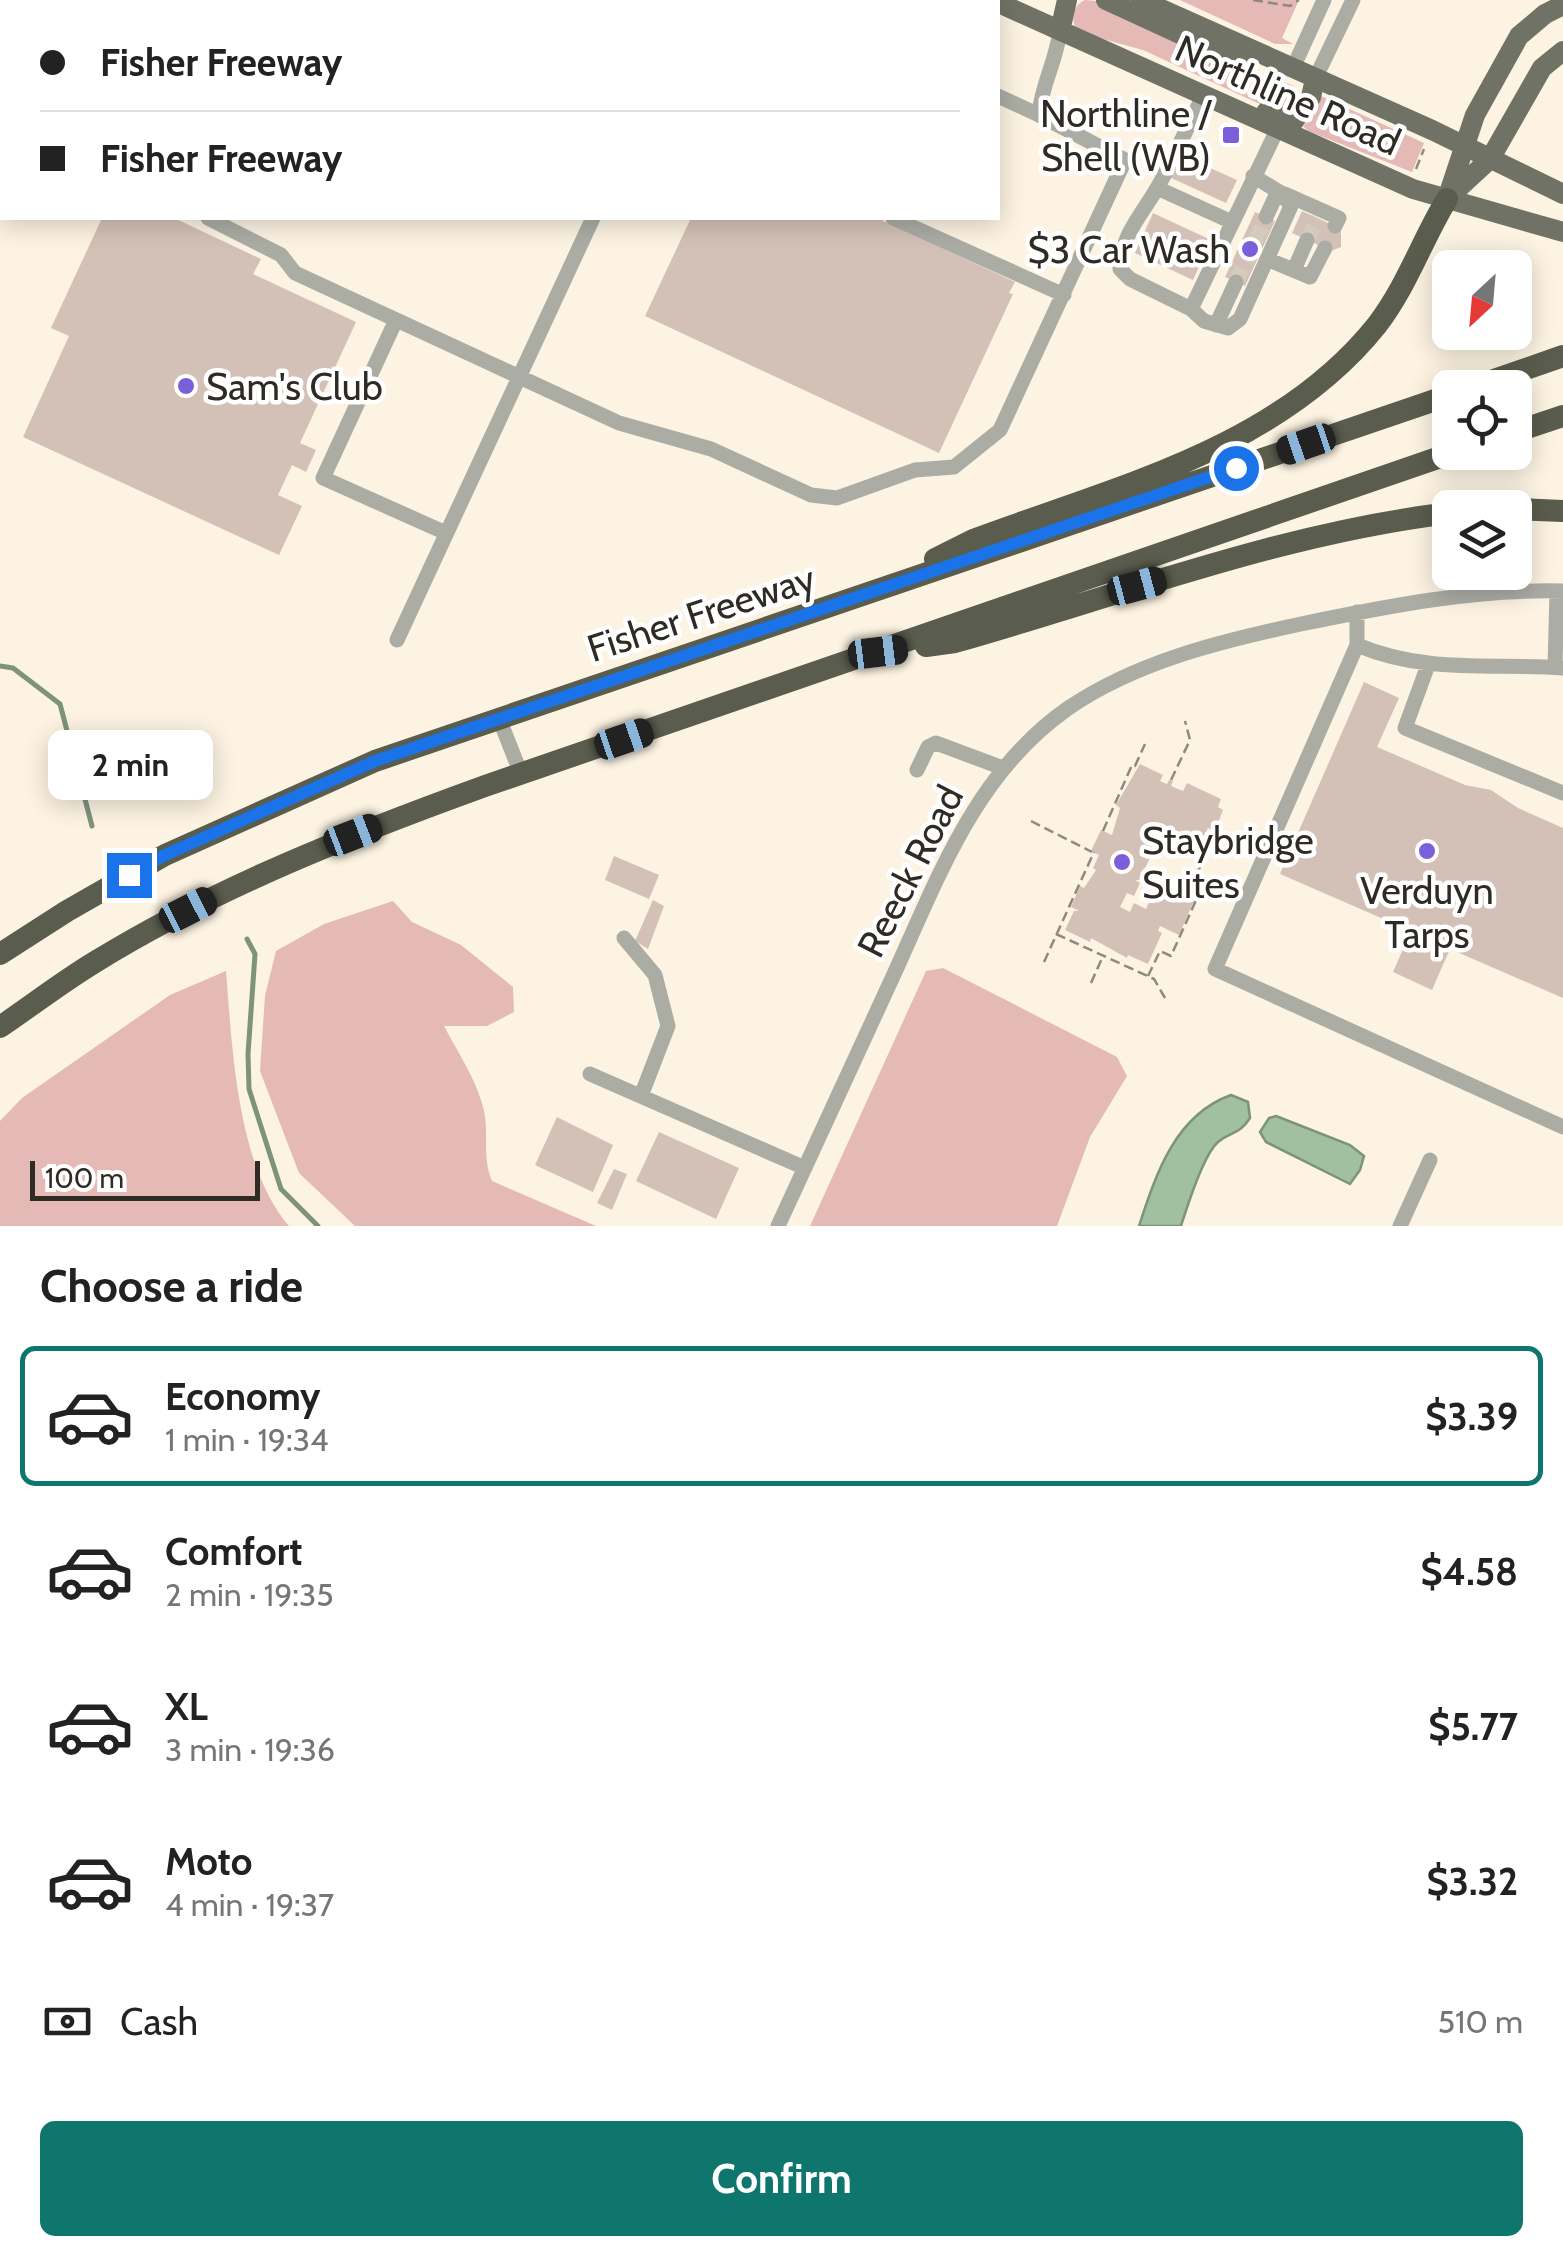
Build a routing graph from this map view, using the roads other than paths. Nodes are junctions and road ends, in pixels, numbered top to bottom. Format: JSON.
{"nodes":[{"id":1,"x":1067,"y":0,"type":"edge"},
{"id":2,"x":1106,"y":0,"type":"edge"},
{"id":3,"x":1141,"y":0,"type":"edge"},
{"id":4,"x":1324,"y":0,"type":"edge"},
{"id":5,"x":1354,"y":0,"type":"edge"},
{"id":6,"x":1000,"y":4,"type":"edge"},
{"id":7,"x":1563,"y":5,"type":"edge"},
{"id":8,"x":1060,"y":31,"type":"junction"},
{"id":9,"x":1563,"y":51,"type":"edge"},
{"id":10,"x":1116,"y":56,"type":"junction"},
{"id":11,"x":1284,"y":65,"type":"junction"},
{"id":12,"x":1316,"y":78,"type":"junction"},
{"id":13,"x":1203,"y":96,"type":"junction"},
{"id":14,"x":1000,"y":97,"type":"edge"},
{"id":15,"x":1038,"y":115,"type":"junction"},
{"id":16,"x":1276,"y":130,"type":"junction"},
{"id":17,"x":1465,"y":146,"type":"junction"},
{"id":18,"x":1490,"y":159,"type":"junction"},
{"id":19,"x":1253,"y":176,"type":"junction"},
{"id":20,"x":1158,"y":188,"type":"junction"},
{"id":21,"x":1279,"y":192,"type":"junction"},
{"id":22,"x":1563,"y":194,"type":"edge"},
{"id":23,"x":1447,"y":199,"type":"junction"},
{"id":24,"x":1266,"y":217,"type":"tunnel mouth"},
{"id":25,"x":1326,"y":218,"type":"dead end"},
{"id":26,"x":592,"y":220,"type":"edge"},
{"id":27,"x":897,"y":220,"type":"edge"},
{"id":28,"x":227,"y":222,"type":"edge"},
{"id":29,"x":1232,"y":222,"type":"junction"},
{"id":30,"x":1563,"y":232,"type":"edge"},
{"id":31,"x":1316,"y":244,"type":"tunnel mouth"},
{"id":32,"x":1267,"y":258,"type":"junction"},
{"id":33,"x":1236,"y":282,"type":"tunnel mouth"},
{"id":34,"x":1064,"y":295,"type":"junction"},
{"id":35,"x":1191,"y":309,"type":"junction"},
{"id":36,"x":396,"y":320,"type":"junction"},
{"id":37,"x":1222,"y":326,"type":"junction"},
{"id":38,"x":1563,"y":356,"type":"edge"},
{"id":39,"x":1523,"y":370,"type":"edge"},
{"id":40,"x":518,"y":376,"type":"junction"},
{"id":41,"x":1432,"y":401,"type":"edge"},
{"id":42,"x":1563,"y":416,"type":"edge"},
{"id":43,"x":1532,"y":426,"type":"edge"},
{"id":44,"x":1432,"y":460,"type":"edge"},
{"id":45,"x":1532,"y":510,"type":"edge"},
{"id":46,"x":1563,"y":511,"type":"edge"},
{"id":47,"x":1432,"y":516,"type":"edge"},
{"id":48,"x":446,"y":533,"type":"junction"},
{"id":49,"x":1560,"y":591,"type":"edge"},
{"id":50,"x":864,"y":596,"type":"junction"},
{"id":51,"x":1357,"y":612,"type":"junction"},
{"id":52,"x":396,"y":640,"type":"dead end"},
{"id":53,"x":1357,"y":645,"type":"junction"},
{"id":54,"x":878,"y":652,"type":"junction"},
{"id":55,"x":1428,"y":665,"type":"junction"},
{"id":56,"x":1559,"y":668,"type":"edge"},
{"id":57,"x":499,"y":718,"type":"junction"},
{"id":58,"x":1003,"y":768,"type":"junction"},
{"id":59,"x":917,"y":770,"type":"dead end"},
{"id":60,"x":521,"y":774,"type":"junction"},
{"id":61,"x":1563,"y":793,"type":"edge"},
{"id":62,"x":624,"y":938,"type":"dead end"},
{"id":63,"x":0,"y":954,"type":"edge"},
{"id":64,"x":0,"y":1027,"type":"edge"},
{"id":65,"x":590,"y":1074,"type":"dead end"},
{"id":66,"x":641,"y":1096,"type":"junction"},
{"id":67,"x":1563,"y":1127,"type":"edge"},
{"id":68,"x":1430,"y":1160,"type":"dead end"},
{"id":69,"x":805,"y":1168,"type":"junction"},
{"id":70,"x":778,"y":1226,"type":"edge"},
{"id":71,"x":1400,"y":1226,"type":"edge"}],
"edges":[{"from":1,"to":8,"type":"main road"},
{"from":2,"to":11,"type":"main road"},
{"from":3,"to":11,"type":"main road","name":"Northline Road"},
{"from":4,"to":11,"type":"street"},
{"from":5,"to":12,"type":"street"},
{"from":6,"to":8,"type":"main road","name":"Northline Road"},
{"from":7,"to":17,"type":"main road"},
{"from":8,"to":10,"type":"main road","name":"Northline Road"},
{"from":8,"to":15,"type":"street"},
{"from":9,"to":18,"type":"main road"},
{"from":10,"to":12,"type":"main road"},
{"from":10,"to":13,"type":"main road","name":"Northline Road"},
{"from":11,"to":12,"type":"main road","name":"Northline Road"},
{"from":12,"to":17,"type":"main road","name":"Northline Road"},
{"from":13,"to":16,"type":"main road","name":"Northline Road"},
{"from":13,"to":20,"type":"street"},
{"from":14,"to":15,"type":"street"},
{"from":15,"to":34,"type":"street"},
{"from":16,"to":19,"type":"street"},
{"from":16,"to":23,"type":"main road","name":"Northline Road"},
{"from":17,"to":18,"type":"main road","name":"Northline Road"},
{"from":17,"to":23,"type":"main road"},
{"from":18,"to":22,"type":"main road","name":"Northline Road"},
{"from":18,"to":23,"type":"main road"},
{"from":19,"to":21,"type":"street"},
{"from":19,"to":29,"type":"street"},
{"from":20,"to":29,"type":"street"},
{"from":20,"to":35,"type":"street"},
{"from":21,"to":24,"type":"street"},
{"from":21,"to":25,"type":"street"},
{"from":21,"to":32,"type":"street"},
{"from":23,"to":30,"type":"main road","name":"Northline Road"},
{"from":23,"to":50,"type":"highway"},
{"from":26,"to":40,"type":"street"},
{"from":27,"to":34,"type":"street"},
{"from":28,"to":36,"type":"street"},
{"from":29,"to":35,"type":"street"},
{"from":31,"to":32,"type":"street"},
{"from":32,"to":37,"type":"street"},
{"from":33,"to":37,"type":"street"},
{"from":34,"to":40,"type":"street"},
{"from":35,"to":37,"type":"street"},
{"from":36,"to":40,"type":"street"},
{"from":36,"to":48,"type":"street"},
{"from":38,"to":39,"type":"highway"},
{"from":40,"to":48,"type":"street"},
{"from":41,"to":50,"type":"highway","name":"Fisher Freeway"},
{"from":42,"to":43,"type":"highway"},
{"from":44,"to":54,"type":"highway"},
{"from":45,"to":46,"type":"highway"},
{"from":47,"to":54,"type":"highway"},
{"from":48,"to":52,"type":"street"},
{"from":49,"to":51,"type":"street","name":"Reeck Road"},
{"from":49,"to":56,"type":"street"},
{"from":50,"to":57,"type":"highway","name":"Fisher Freeway"},
{"from":51,"to":53,"type":"street"},
{"from":51,"to":58,"type":"street","name":"Reeck Road"},
{"from":53,"to":55,"type":"street"},
{"from":53,"to":67,"type":"street"},
{"from":54,"to":60,"type":"highway"},
{"from":55,"to":56,"type":"street"},
{"from":55,"to":61,"type":"street"},
{"from":57,"to":60,"type":"street"},
{"from":57,"to":63,"type":"highway","name":"Fisher Freeway"},
{"from":58,"to":59,"type":"street"},
{"from":58,"to":69,"type":"street","name":"Reeck Road"},
{"from":60,"to":64,"type":"highway"},
{"from":62,"to":66,"type":"street"},
{"from":65,"to":66,"type":"street"},
{"from":66,"to":69,"type":"street"},
{"from":68,"to":71,"type":"street"},
{"from":69,"to":70,"type":"street","name":"Reeck Road"}]}
